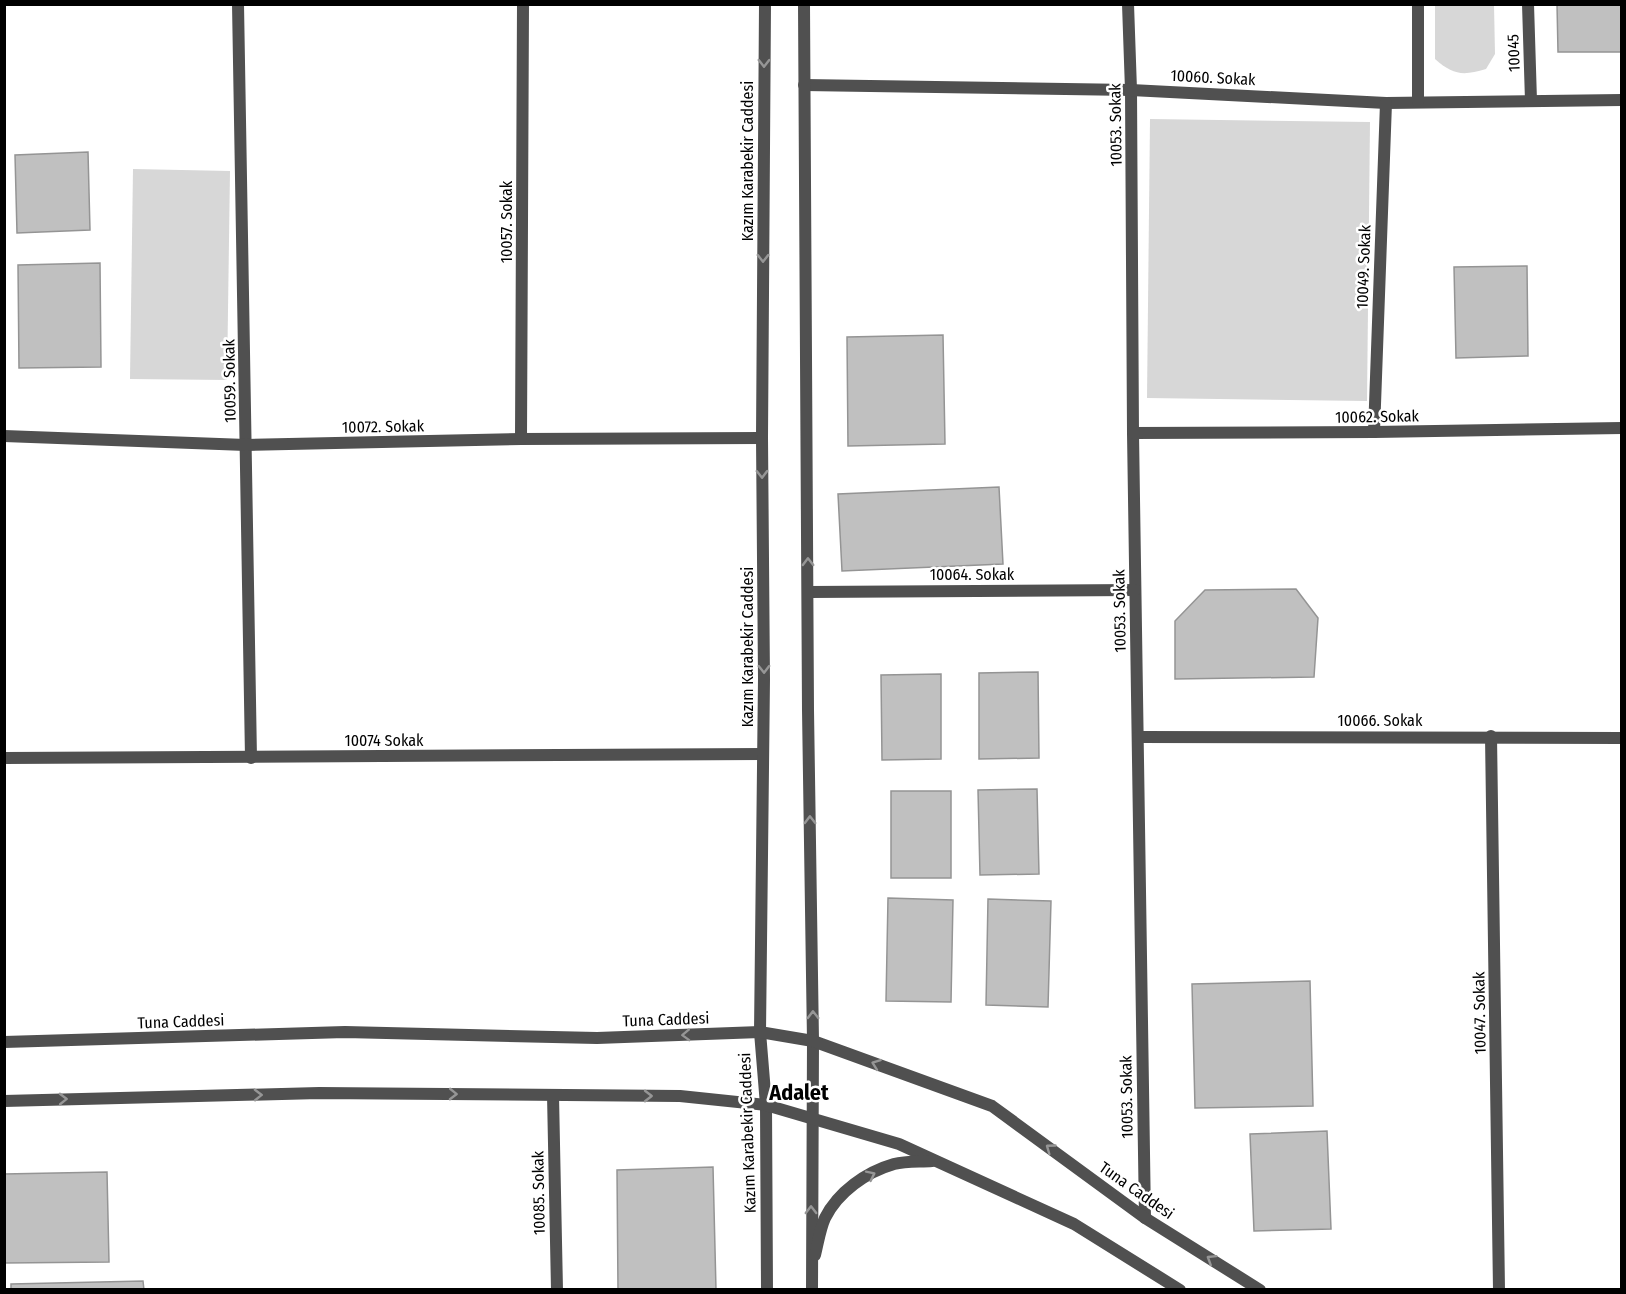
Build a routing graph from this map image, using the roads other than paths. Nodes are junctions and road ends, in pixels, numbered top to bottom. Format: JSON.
{"nodes":[{"id":1,"x":238,"y":4,"type":"edge"},
{"id":2,"x":523,"y":4,"type":"edge"},
{"id":3,"x":765,"y":4,"type":"edge"},
{"id":4,"x":804,"y":4,"type":"edge"},
{"id":5,"x":1128,"y":4,"type":"edge"},
{"id":6,"x":1418,"y":4,"type":"edge"},
{"id":7,"x":1528,"y":4,"type":"edge"},
{"id":8,"x":804,"y":85,"type":"junction"},
{"id":9,"x":1131,"y":90,"type":"junction"},
{"id":10,"x":1531,"y":100,"type":"junction"},
{"id":11,"x":1622,"y":100,"type":"edge"},
{"id":12,"x":1418,"y":102,"type":"junction"},
{"id":13,"x":1386,"y":103,"type":"junction"},
{"id":14,"x":1622,"y":428,"type":"edge"},
{"id":15,"x":1374,"y":432,"type":"junction"},
{"id":16,"x":1133,"y":433,"type":"junction"},
{"id":17,"x":4,"y":436,"type":"edge"},
{"id":18,"x":762,"y":438,"type":"junction"},
{"id":19,"x":521,"y":439,"type":"junction"},
{"id":20,"x":246,"y":445,"type":"junction"},
{"id":21,"x":1135,"y":590,"type":"junction"},
{"id":22,"x":808,"y":592,"type":"junction"},
{"id":23,"x":1491,"y":736,"type":"junction"},
{"id":24,"x":1138,"y":737,"type":"junction"},
{"id":25,"x":1622,"y":738,"type":"edge"},
{"id":26,"x":763,"y":754,"type":"junction"},
{"id":27,"x":4,"y":758,"type":"edge"},
{"id":28,"x":251,"y":758,"type":"junction"},
{"id":29,"x":760,"y":1032,"type":"junction"},
{"id":30,"x":813,"y":1041,"type":"junction"},
{"id":31,"x":4,"y":1042,"type":"edge"},
{"id":32,"x":552,"y":1095,"type":"junction"},
{"id":33,"x":4,"y":1101,"type":"edge"},
{"id":34,"x":766,"y":1105,"type":"junction"},
{"id":35,"x":812,"y":1119,"type":"junction"},
{"id":36,"x":935,"y":1161,"type":"junction"},
{"id":37,"x":1145,"y":1218,"type":"junction"},
{"id":38,"x":811,"y":1273,"type":"junction"},
{"id":39,"x":557,"y":1290,"type":"edge"},
{"id":40,"x":767,"y":1290,"type":"edge"},
{"id":41,"x":812,"y":1290,"type":"edge"},
{"id":42,"x":1180,"y":1290,"type":"edge"},
{"id":43,"x":1260,"y":1290,"type":"edge"},
{"id":44,"x":1500,"y":1290,"type":"edge"}],
"edges":[{"from":1,"to":20,"type":"street","name":"10059. Sokak"},
{"from":2,"to":19,"type":"street","name":"10057. Sokak"},
{"from":3,"to":18,"type":"street","name":"Kazım Karabekir Caddesi","one_way":true},
{"from":4,"to":8,"type":"street"},
{"from":5,"to":9,"type":"street","name":"10053. Sokak"},
{"from":6,"to":12,"type":"street"},
{"from":7,"to":10,"type":"street","name":"10045"},
{"from":8,"to":9,"type":"street","name":"10060. Sokak"},
{"from":22,"to":8,"type":"street","one_way":true},
{"from":9,"to":13,"type":"street","name":"10060. Sokak"},
{"from":9,"to":16,"type":"street","name":"10053. Sokak"},
{"from":10,"to":11,"type":"street","name":"10060. Sokak"},
{"from":10,"to":12,"type":"street","name":"10060. Sokak"},
{"from":12,"to":13,"type":"street","name":"10060. Sokak"},
{"from":13,"to":15,"type":"street","name":"10049. Sokak"},
{"from":14,"to":15,"type":"street","name":"10062. Sokak"},
{"from":15,"to":16,"type":"street","name":"10062. Sokak"},
{"from":16,"to":21,"type":"street","name":"10053. Sokak"},
{"from":17,"to":20,"type":"street","name":"10072. Sokak"},
{"from":18,"to":19,"type":"street","name":"10072. Sokak"},
{"from":18,"to":26,"type":"street","name":"Kazım Karabekir Caddesi","one_way":true},
{"from":19,"to":20,"type":"street","name":"10072. Sokak"},
{"from":20,"to":28,"type":"street","name":"10059. Sokak"},
{"from":21,"to":22,"type":"street","name":"10064. Sokak"},
{"from":21,"to":24,"type":"street","name":"10053. Sokak"},
{"from":30,"to":22,"type":"street","one_way":true},
{"from":23,"to":24,"type":"street","name":"10066. Sokak"},
{"from":23,"to":25,"type":"street","name":"10066. Sokak"},
{"from":23,"to":44,"type":"street","name":"10047. Sokak"},
{"from":24,"to":37,"type":"street","name":"10053. Sokak"},
{"from":26,"to":28,"type":"street","name":"10074 Sokak"},
{"from":26,"to":29,"type":"street","name":"Kazım Karabekir Caddesi"},
{"from":27,"to":28,"type":"street","name":"10074 Sokak"},
{"from":29,"to":30,"type":"street","name":"Tuna Caddesi"},
{"from":29,"to":31,"type":"street","name":"Tuna Caddesi","one_way":true},
{"from":29,"to":34,"type":"street","name":"Kazım Karabekir Caddesi"},
{"from":30,"to":35,"type":"street"},
{"from":37,"to":30,"type":"street","name":"Tuna Caddesi","one_way":true},
{"from":33,"to":32,"type":"street","one_way":true},
{"from":32,"to":34,"type":"street","one_way":true},
{"from":32,"to":39,"type":"street","name":"10085. Sokak"},
{"from":34,"to":35,"type":"street"},
{"from":34,"to":40,"type":"street","name":"Kazım Karabekir Caddesi"},
{"from":35,"to":36,"type":"street"},
{"from":38,"to":35,"type":"street","one_way":true},
{"from":38,"to":36,"type":"street","one_way":true},
{"from":36,"to":42,"type":"street"},
{"from":43,"to":37,"type":"street","name":"Tuna Caddesi","one_way":true},
{"from":38,"to":41,"type":"street"}]}
